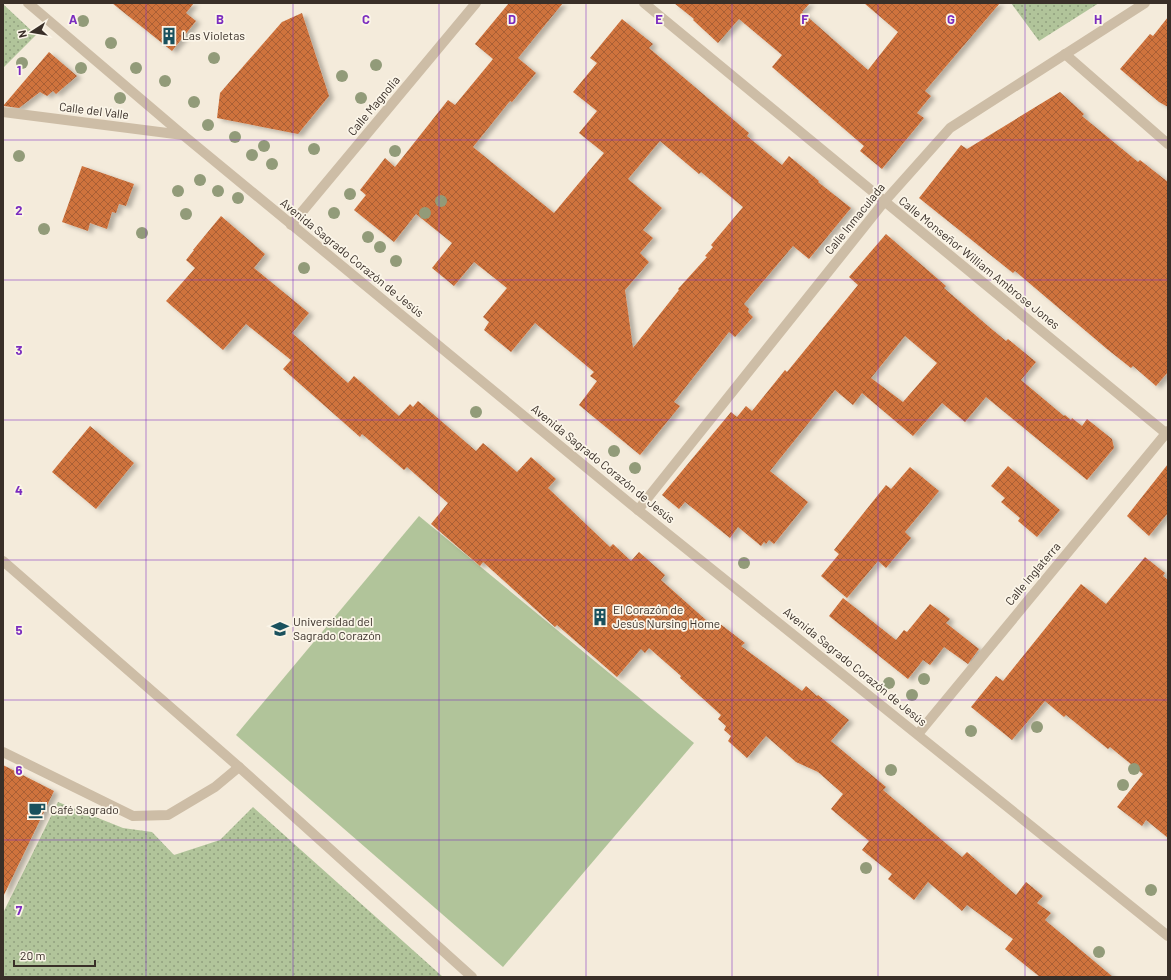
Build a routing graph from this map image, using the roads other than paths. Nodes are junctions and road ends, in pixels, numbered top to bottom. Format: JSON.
{"nodes":[{"id":1,"x":28,"y":3,"type":"edge"},
{"id":2,"x":476,"y":3,"type":"edge"},
{"id":3,"x":644,"y":3,"type":"edge"},
{"id":4,"x":1146,"y":3,"type":"edge"},
{"id":5,"x":1065,"y":54,"type":"junction"},
{"id":6,"x":3,"y":112,"type":"edge"},
{"id":7,"x":183,"y":135,"type":"junction"},
{"id":8,"x":1168,"y":144,"type":"edge"},
{"id":9,"x":884,"y":202,"type":"junction"},
{"id":10,"x":291,"y":225,"type":"junction"},
{"id":11,"x":1167,"y":433,"type":"edge"},
{"id":12,"x":638,"y":510,"type":"junction"},
{"id":13,"x":3,"y":561,"type":"edge"},
{"id":14,"x":918,"y":734,"type":"junction"},
{"id":15,"x":3,"y":752,"type":"edge"},
{"id":16,"x":239,"y":767,"type":"junction"},
{"id":17,"x":1168,"y":936,"type":"edge"},
{"id":18,"x":472,"y":977,"type":"edge"}],
"edges":[{"from":1,"to":7,"type":"street","name":"Avenida Sagrado Corazón de Jesús"},
{"from":2,"to":10,"type":"street","name":"Calle Magnolia"},
{"from":3,"to":9,"type":"street","name":"Calle Monseñor William Ambrose Jones"},
{"from":4,"to":5,"type":"street","name":"Calle Inmaculada"},
{"from":5,"to":8,"type":"street"},
{"from":5,"to":9,"type":"street","name":"Calle Inmaculada"},
{"from":6,"to":7,"type":"street","name":"Calle del Valle"},
{"from":7,"to":10,"type":"street","name":"Avenida Sagrado Corazón de Jesús"},
{"from":9,"to":11,"type":"street","name":"Calle Monseñor William Ambrose Jones"},
{"from":9,"to":12,"type":"street","name":"Calle Inmaculada"},
{"from":10,"to":12,"type":"street","name":"Avenida Sagrado Corazón de Jesús"},
{"from":11,"to":14,"type":"street","name":"Calle Inglaterra"},
{"from":12,"to":14,"type":"street","name":"Avenida Sagrado Corazón de Jesús"},
{"from":13,"to":16,"type":"street"},
{"from":14,"to":17,"type":"street","name":"Avenida Sagrado Corazón de Jesús"},
{"from":15,"to":16,"type":"street"},
{"from":16,"to":18,"type":"street"}]}
